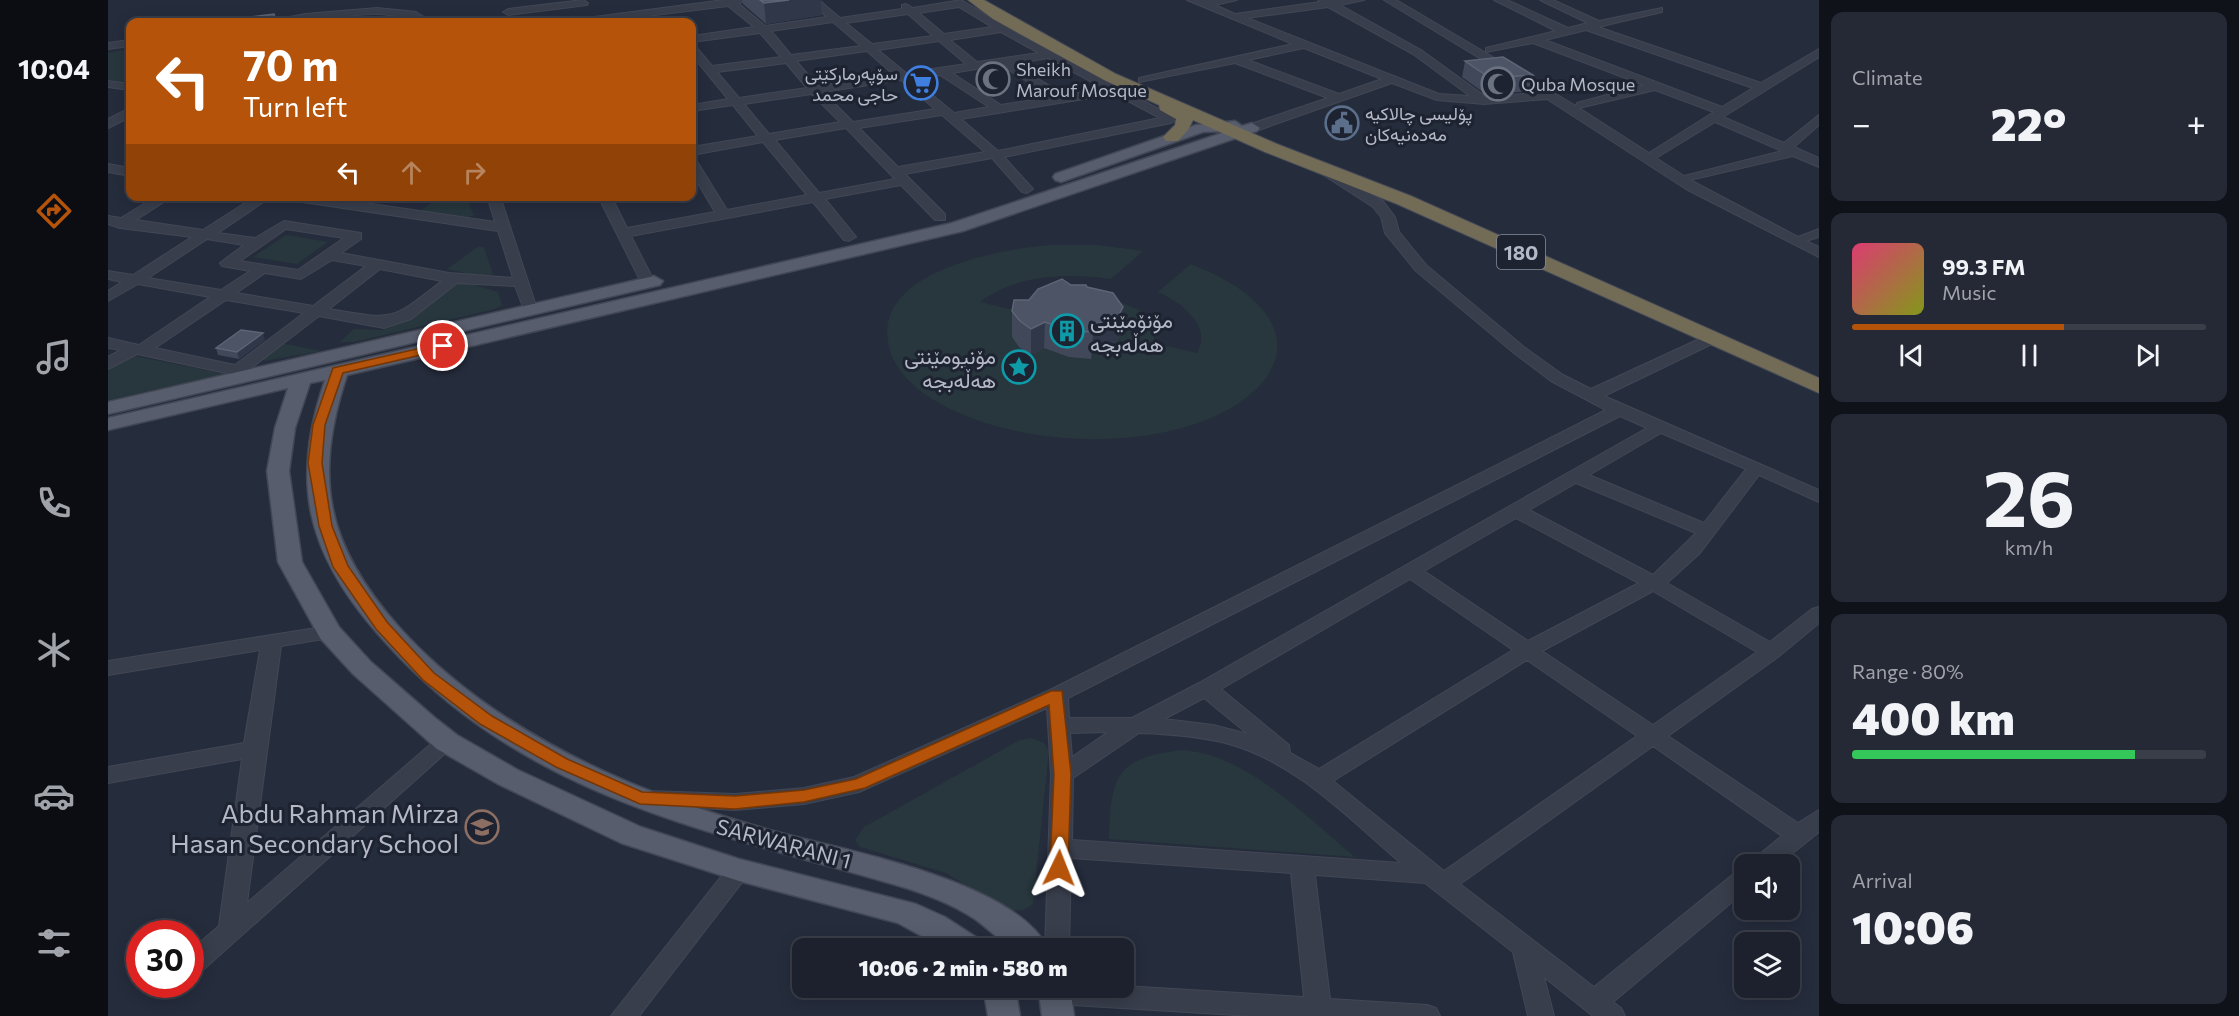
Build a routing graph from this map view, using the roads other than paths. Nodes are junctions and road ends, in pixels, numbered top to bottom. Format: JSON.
{"nodes":[{"id":1,"x":343,"y":0,"type":"edge"},
{"id":2,"x":501,"y":0,"type":"edge"},
{"id":3,"x":746,"y":0,"type":"edge"},
{"id":4,"x":813,"y":0,"type":"edge"},
{"id":5,"x":897,"y":0,"type":"edge"},
{"id":6,"x":997,"y":0,"type":"edge"},
{"id":7,"x":1232,"y":0,"type":"edge"},
{"id":8,"x":1359,"y":0,"type":"edge"},
{"id":9,"x":1389,"y":0,"type":"edge"},
{"id":10,"x":1403,"y":0,"type":"edge"},
{"id":11,"x":1499,"y":0,"type":"edge"},
{"id":12,"x":1545,"y":0,"type":"edge"},
{"id":13,"x":963,"y":1,"type":"edge"},
{"id":14,"x":582,"y":2,"type":"edge"},
{"id":15,"x":730,"y":2,"type":"junction"},
{"id":16,"x":1197,"y":2,"type":"edge"},
{"id":17,"x":1326,"y":2,"type":"edge"},
{"id":18,"x":1642,"y":3,"type":"dead end"},
{"id":19,"x":682,"y":4,"type":"edge"},
{"id":20,"x":351,"y":11,"type":"junction"},
{"id":21,"x":910,"y":11,"type":"junction"},
{"id":22,"x":508,"y":12,"type":"junction"},
{"id":23,"x":1418,"y":13,"type":"junction"},
{"id":24,"x":1235,"y":16,"type":"junction"},
{"id":25,"x":426,"y":17,"type":"edge"},
{"id":26,"x":299,"y":18,"type":"edge"},
{"id":27,"x":511,"y":18,"type":"edge"},
{"id":28,"x":592,"y":18,"type":"edge"},
{"id":29,"x":610,"y":18,"type":"edge"},
{"id":30,"x":694,"y":18,"type":"edge"},
{"id":31,"x":837,"y":20,"type":"junction"},
{"id":32,"x":696,"y":21,"type":"edge"},
{"id":33,"x":1593,"y":26,"type":"junction"},
{"id":34,"x":703,"y":29,"type":"junction"},
{"id":35,"x":763,"y":29,"type":"junction"},
{"id":36,"x":1003,"y":29,"type":"junction"},
{"id":37,"x":1567,"y":32,"type":"junction"},
{"id":38,"x":696,"y":35,"type":"edge"},
{"id":39,"x":942,"y":38,"type":"junction"},
{"id":40,"x":1535,"y":40,"type":"junction"},
{"id":41,"x":126,"y":44,"type":"edge"},
{"id":42,"x":1308,"y":44,"type":"junction"},
{"id":43,"x":108,"y":46,"type":"edge"},
{"id":44,"x":868,"y":47,"type":"junction"},
{"id":45,"x":1490,"y":50,"type":"junction"},
{"id":46,"x":696,"y":54,"type":"edge"},
{"id":47,"x":1818,"y":54,"type":"edge"},
{"id":48,"x":1049,"y":55,"type":"junction"},
{"id":49,"x":789,"y":59,"type":"junction"},
{"id":50,"x":1236,"y":60,"type":"junction"},
{"id":51,"x":1003,"y":62,"type":"junction"},
{"id":52,"x":975,"y":66,"type":"junction"},
{"id":53,"x":710,"y":70,"type":"junction"},
{"id":54,"x":942,"y":71,"type":"junction"},
{"id":55,"x":902,"y":78,"type":"junction"},
{"id":56,"x":1393,"y":79,"type":"junction"},
{"id":57,"x":1143,"y":80,"type":"junction"},
{"id":58,"x":108,"y":84,"type":"edge"},
{"id":59,"x":126,"y":86,"type":"edge"},
{"id":60,"x":1121,"y":86,"type":"junction"},
{"id":61,"x":1655,"y":86,"type":"junction"},
{"id":62,"x":1762,"y":87,"type":"junction"},
{"id":63,"x":815,"y":90,"type":"junction"},
{"id":64,"x":1550,"y":95,"type":"junction"},
{"id":65,"x":1336,"y":98,"type":"junction"},
{"id":66,"x":1063,"y":99,"type":"junction"},
{"id":67,"x":1484,"y":101,"type":"junction"},
{"id":68,"x":737,"y":102,"type":"junction"},
{"id":69,"x":1581,"y":105,"type":"junction"},
{"id":70,"x":696,"y":107,"type":"edge"},
{"id":71,"x":999,"y":109,"type":"junction"},
{"id":72,"x":126,"y":114,"type":"edge"},
{"id":73,"x":946,"y":114,"type":"junction"},
{"id":74,"x":1720,"y":115,"type":"junction"},
{"id":75,"x":1819,"y":120,"type":"edge"},
{"id":76,"x":108,"y":123,"type":"edge"},
{"id":77,"x":126,"y":125,"type":"edge"},
{"id":78,"x":850,"y":125,"type":"junction"},
{"id":79,"x":1242,"y":128,"type":"junction"},
{"id":80,"x":1622,"y":136,"type":"junction"},
{"id":81,"x":1172,"y":137,"type":"junction"},
{"id":82,"x":768,"y":138,"type":"junction"},
{"id":83,"x":696,"y":150,"type":"edge"},
{"id":84,"x":1790,"y":150,"type":"junction"},
{"id":85,"x":995,"y":154,"type":"junction"},
{"id":86,"x":1655,"y":154,"type":"junction"},
{"id":87,"x":1819,"y":163,"type":"edge"},
{"id":88,"x":1317,"y":165,"type":"junction"},
{"id":89,"x":108,"y":168,"type":"edge"},
{"id":90,"x":696,"y":170,"type":"edge"},
{"id":91,"x":126,"y":171,"type":"edge"},
{"id":92,"x":899,"y":176,"type":"junction"},
{"id":93,"x":1690,"y":176,"type":"junction"},
{"id":94,"x":1027,"y":189,"type":"junction"},
{"id":95,"x":816,"y":198,"type":"junction"},
{"id":96,"x":159,"y":201,"type":"edge"},
{"id":97,"x":258,"y":201,"type":"edge"},
{"id":98,"x":320,"y":201,"type":"edge"},
{"id":99,"x":495,"y":201,"type":"edge"},
{"id":100,"x":607,"y":201,"type":"edge"},
{"id":101,"x":356,"y":207,"type":"junction"},
{"id":102,"x":723,"y":215,"type":"junction"},
{"id":103,"x":940,"y":217,"type":"junction"},
{"id":104,"x":108,"y":220,"type":"edge"},
{"id":105,"x":123,"y":222,"type":"junction"},
{"id":106,"x":503,"y":227,"type":"junction"},
{"id":107,"x":108,"y":231,"type":"edge"},
{"id":108,"x":321,"y":231,"type":"junction"},
{"id":109,"x":623,"y":233,"type":"junction"},
{"id":110,"x":205,"y":235,"type":"junction"},
{"id":111,"x":1812,"y":235,"type":"edge"},
{"id":112,"x":849,"y":237,"type":"junction"},
{"id":113,"x":257,"y":243,"type":"junction"},
{"id":114,"x":1819,"y":244,"type":"edge"},
{"id":115,"x":814,"y":253,"type":"junction"},
{"id":116,"x":1819,"y":253,"type":"edge"},
{"id":117,"x":330,"y":255,"type":"junction"},
{"id":118,"x":378,"y":264,"type":"junction"},
{"id":119,"x":262,"y":269,"type":"junction"},
{"id":120,"x":108,"y":275,"type":"edge"},
{"id":121,"x":454,"y":278,"type":"junction"},
{"id":122,"x":135,"y":280,"type":"junction"},
{"id":123,"x":521,"y":282,"type":"junction"},
{"id":124,"x":648,"y":282,"type":"junction"},
{"id":125,"x":223,"y":295,"type":"junction"},
{"id":126,"x":108,"y":297,"type":"edge"},
{"id":127,"x":530,"y":309,"type":"junction"},
{"id":128,"x":316,"y":312,"type":"junction"},
{"id":129,"x":1705,"y":332,"type":"junction"},
{"id":130,"x":108,"y":343,"type":"edge"},
{"id":131,"x":138,"y":349,"type":"junction"},
{"id":132,"x":108,"y":364,"type":"edge"},
{"id":133,"x":338,"y":371,"type":"junction"},
{"id":134,"x":246,"y":372,"type":"junction"},
{"id":135,"x":302,"y":379,"type":"junction"},
{"id":136,"x":1819,"y":384,"type":"edge"},
{"id":137,"x":1592,"y":395,"type":"junction"},
{"id":138,"x":108,"y":408,"type":"edge"},
{"id":139,"x":1619,"y":410,"type":"junction"},
{"id":140,"x":108,"y":424,"type":"edge"},
{"id":141,"x":1660,"y":427,"type":"junction"},
{"id":142,"x":1756,"y":467,"type":"junction"},
{"id":143,"x":1575,"y":476,"type":"junction"},
{"id":144,"x":1819,"y":497,"type":"edge"},
{"id":145,"x":1515,"y":510,"type":"junction"},
{"id":146,"x":1707,"y":531,"type":"junction"},
{"id":147,"x":1410,"y":570,"type":"junction"},
{"id":148,"x":1654,"y":583,"type":"junction"},
{"id":149,"x":1819,"y":613,"type":"edge"},
{"id":150,"x":329,"y":632,"type":"junction"},
{"id":151,"x":271,"y":643,"type":"junction"},
{"id":152,"x":1528,"y":650,"type":"junction"},
{"id":153,"x":1771,"y":652,"type":"junction"},
{"id":154,"x":108,"y":669,"type":"edge"},
{"id":155,"x":429,"y":676,"type":"junction"},
{"id":156,"x":1206,"y":688,"type":"junction"},
{"id":157,"x":1057,"y":695,"type":"junction"},
{"id":158,"x":395,"y":697,"type":"junction"},
{"id":159,"x":1059,"y":725,"type":"junction"},
{"id":160,"x":1133,"y":726,"type":"junction"},
{"id":161,"x":1653,"y":736,"type":"junction"},
{"id":162,"x":447,"y":742,"type":"junction"},
{"id":163,"x":254,"y":750,"type":"junction"},
{"id":164,"x":1062,"y":774,"type":"junction"},
{"id":165,"x":108,"y":775,"type":"edge"},
{"id":166,"x":1318,"y":780,"type":"junction"},
{"id":167,"x":640,"y":798,"type":"junction"},
{"id":168,"x":1819,"y":819,"type":"edge"},
{"id":169,"x":1798,"y":835,"type":"junction"},
{"id":170,"x":1060,"y":848,"type":"junction"},
{"id":171,"x":1775,"y":854,"type":"edge"},
{"id":172,"x":1302,"y":864,"type":"junction"},
{"id":173,"x":739,"y":870,"type":"junction"},
{"id":174,"x":1437,"y":879,"type":"junction"},
{"id":175,"x":1734,"y":888,"type":"edge"},
{"id":176,"x":231,"y":931,"type":"junction"},
{"id":177,"x":953,"y":938,"type":"edge"},
{"id":178,"x":1019,"y":938,"type":"edge"},
{"id":179,"x":1057,"y":938,"type":"edge"},
{"id":180,"x":1524,"y":948,"type":"junction"},
{"id":181,"x":204,"y":954,"type":"edge"},
{"id":182,"x":1001,"y":998,"type":"edge"},
{"id":183,"x":1087,"y":998,"type":"edge"},
{"id":184,"x":1603,"y":1009,"type":"edge"},
{"id":185,"x":1319,"y":1013,"type":"edge"},
{"id":186,"x":624,"y":1016,"type":"edge"},
{"id":187,"x":1004,"y":1016,"type":"edge"},
{"id":188,"x":1426,"y":1016,"type":"edge"},
{"id":189,"x":1541,"y":1016,"type":"edge"}],
"edges":[{"from":1,"to":20,"type":"street"},
{"from":2,"to":22,"type":"street"},
{"from":3,"to":15,"type":"street"},
{"from":4,"to":31,"type":"street"},
{"from":5,"to":21,"type":"street"},
{"from":6,"to":57,"type":"highway"},
{"from":7,"to":16,"type":"street"},
{"from":8,"to":17,"type":"street"},
{"from":9,"to":23,"type":"street"},
{"from":10,"to":23,"type":"street"},
{"from":11,"to":37,"type":"street"},
{"from":12,"to":33,"type":"street"},
{"from":13,"to":21,"type":"street"},
{"from":13,"to":36,"type":"street"},
{"from":13,"to":60,"type":"highway","number":"180"},
{"from":14,"to":22,"type":"street"},
{"from":14,"to":28,"type":"street"},
{"from":15,"to":19,"type":"street"},
{"from":15,"to":35,"type":"street"},
{"from":16,"to":24,"type":"street"},
{"from":17,"to":24,"type":"street"},
{"from":17,"to":67,"type":"street"},
{"from":18,"to":33,"type":"street"},
{"from":19,"to":29,"type":"street"},
{"from":19,"to":30,"type":"street"},
{"from":20,"to":25,"type":"street"},
{"from":20,"to":26,"type":"street"},
{"from":21,"to":31,"type":"street"},
{"from":21,"to":39,"type":"street"},
{"from":22,"to":27,"type":"street"},
{"from":23,"to":45,"type":"street"},
{"from":23,"to":64,"type":"street"},
{"from":24,"to":42,"type":"street"},
{"from":31,"to":35,"type":"street"},
{"from":31,"to":44,"type":"street"},
{"from":32,"to":34,"type":"street"},
{"from":33,"to":37,"type":"street"},
{"from":33,"to":62,"type":"street"},
{"from":34,"to":35,"type":"street"},
{"from":34,"to":38,"type":"street"},
{"from":35,"to":49,"type":"street"},
{"from":36,"to":39,"type":"street"},
{"from":36,"to":48,"type":"street"},
{"from":37,"to":40,"type":"street"},
{"from":39,"to":44,"type":"street"},
{"from":39,"to":52,"type":"street"},
{"from":40,"to":45,"type":"street"},
{"from":40,"to":61,"type":"street"},
{"from":41,"to":43,"type":"street"},
{"from":42,"to":50,"type":"street"},
{"from":42,"to":56,"type":"street"},
{"from":44,"to":49,"type":"street"},
{"from":44,"to":55,"type":"street"},
{"from":45,"to":69,"type":"street"},
{"from":46,"to":53,"type":"street"},
{"from":47,"to":62,"type":"street"},
{"from":48,"to":51,"type":"street"},
{"from":48,"to":60,"type":"street"},
{"from":49,"to":53,"type":"street"},
{"from":49,"to":63,"type":"street"},
{"from":50,"to":57,"type":"street"},
{"from":50,"to":65,"type":"street"},
{"from":51,"to":52,"type":"street"},
{"from":51,"to":66,"type":"street"},
{"from":52,"to":54,"type":"street"},
{"from":53,"to":68,"type":"street"},
{"from":54,"to":55,"type":"street"},
{"from":54,"to":71,"type":"street"},
{"from":55,"to":63,"type":"street"},
{"from":55,"to":73,"type":"street"},
{"from":56,"to":65,"type":"street"},
{"from":56,"to":67,"type":"street"},
{"from":57,"to":79,"type":"highway"},
{"from":58,"to":59,"type":"street"},
{"from":60,"to":66,"type":"street"},
{"from":60,"to":79,"type":"highway","number":"180"},
{"from":60,"to":81,"type":"highway"},
{"from":60,"to":85,"type":"street"},
{"from":61,"to":69,"type":"street"},
{"from":61,"to":74,"type":"street"},
{"from":62,"to":74,"type":"street"},
{"from":63,"to":68,"type":"street"},
{"from":63,"to":78,"type":"street"},
{"from":64,"to":67,"type":"street"},
{"from":64,"to":80,"type":"street"},
{"from":65,"to":79,"type":"street"},
{"from":66,"to":71,"type":"street"},
{"from":68,"to":70,"type":"street"},
{"from":68,"to":82,"type":"street"},
{"from":69,"to":80,"type":"street"},
{"from":71,"to":73,"type":"street"},
{"from":72,"to":76,"type":"street"},
{"from":73,"to":78,"type":"street"},
{"from":73,"to":85,"type":"street"},
{"from":74,"to":84,"type":"street"},
{"from":74,"to":86,"type":"street"},
{"from":75,"to":84,"type":"street"},
{"from":76,"to":77,"type":"street"},
{"from":78,"to":82,"type":"street"},
{"from":78,"to":92,"type":"street"},
{"from":79,"to":81,"type":"main road"},
{"from":79,"to":88,"type":"highway","number":"180"},
{"from":79,"to":115,"type":"main road"},
{"from":79,"to":129,"type":"highway","number":"180"},
{"from":80,"to":86,"type":"street"},
{"from":80,"to":116,"type":"street"},
{"from":81,"to":94,"type":"main road"},
{"from":82,"to":83,"type":"street"},
{"from":82,"to":95,"type":"street"},
{"from":84,"to":87,"type":"street"},
{"from":84,"to":93,"type":"street"},
{"from":85,"to":92,"type":"street"},
{"from":85,"to":94,"type":"street"},
{"from":86,"to":93,"type":"street"},
{"from":88,"to":129,"type":"highway","number":"180"},
{"from":88,"to":137,"type":"street"},
{"from":89,"to":91,"type":"street"},
{"from":90,"to":102,"type":"street"},
{"from":92,"to":95,"type":"street"},
{"from":92,"to":103,"type":"street"},
{"from":93,"to":111,"type":"street"},
{"from":94,"to":103,"type":"main road"},
{"from":95,"to":102,"type":"street"},
{"from":95,"to":112,"type":"street"},
{"from":96,"to":105,"type":"street"},
{"from":97,"to":110,"type":"street"},
{"from":98,"to":101,"type":"street"},
{"from":99,"to":106,"type":"street"},
{"from":100,"to":109,"type":"street"},
{"from":101,"to":106,"type":"street"},
{"from":101,"to":108,"type":"street"},
{"from":102,"to":109,"type":"street"},
{"from":103,"to":112,"type":"main road"},
{"from":104,"to":105,"type":"street"},
{"from":105,"to":107,"type":"street"},
{"from":105,"to":110,"type":"street"},
{"from":106,"to":123,"type":"street"},
{"from":108,"to":113,"type":"street"},
{"from":108,"to":117,"type":"street"},
{"from":109,"to":124,"type":"street"},
{"from":110,"to":113,"type":"street"},
{"from":110,"to":122,"type":"street"},
{"from":111,"to":114,"type":"street"},
{"from":112,"to":115,"type":"main road"},
{"from":113,"to":119,"type":"street"},
{"from":115,"to":124,"type":"main road"},
{"from":115,"to":133,"type":"main road"},
{"from":117,"to":118,"type":"street"},
{"from":117,"to":119,"type":"street"},
{"from":118,"to":121,"type":"street"},
{"from":118,"to":128,"type":"street"},
{"from":119,"to":125,"type":"street"},
{"from":120,"to":122,"type":"street"},
{"from":121,"to":123,"type":"street"},
{"from":121,"to":128,"type":"street"},
{"from":122,"to":125,"type":"street"},
{"from":122,"to":126,"type":"street"},
{"from":123,"to":127,"type":"street"},
{"from":124,"to":127,"type":"main road"},
{"from":125,"to":128,"type":"street"},
{"from":125,"to":131,"type":"street"},
{"from":127,"to":134,"type":"main road"},
{"from":128,"to":134,"type":"street"},
{"from":129,"to":136,"type":"highway","number":"180"},
{"from":129,"to":137,"type":"street"},
{"from":130,"to":131,"type":"street"},
{"from":131,"to":132,"type":"street"},
{"from":131,"to":134,"type":"street"},
{"from":133,"to":135,"type":"main road"},
{"from":133,"to":155,"type":"main road","name":"SARWARANI 1"},
{"from":134,"to":138,"type":"main road"},
{"from":135,"to":140,"type":"main road"},
{"from":135,"to":150,"type":"main road"},
{"from":137,"to":139,"type":"street"},
{"from":139,"to":141,"type":"street"},
{"from":139,"to":157,"type":"street"},
{"from":141,"to":142,"type":"street"},
{"from":141,"to":143,"type":"street"},
{"from":142,"to":144,"type":"street"},
{"from":142,"to":146,"type":"street"},
{"from":143,"to":145,"type":"street"},
{"from":143,"to":146,"type":"street"},
{"from":145,"to":147,"type":"street"},
{"from":145,"to":148,"type":"street"},
{"from":146,"to":148,"type":"street"},
{"from":147,"to":152,"type":"street"},
{"from":147,"to":156,"type":"street"},
{"from":148,"to":152,"type":"street"},
{"from":148,"to":153,"type":"street"},
{"from":149,"to":153,"type":"street"},
{"from":150,"to":151,"type":"street"},
{"from":150,"to":158,"type":"main road"},
{"from":151,"to":154,"type":"street"},
{"from":151,"to":163,"type":"street"},
{"from":152,"to":161,"type":"street"},
{"from":152,"to":166,"type":"street"},
{"from":153,"to":161,"type":"street"},
{"from":155,"to":158,"type":"main road"},
{"from":155,"to":167,"type":"main road","name":"SARWARANI 1"},
{"from":156,"to":160,"type":"street"},
{"from":156,"to":166,"type":"street"},
{"from":157,"to":159,"type":"street"},
{"from":157,"to":167,"type":"street"},
{"from":158,"to":162,"type":"main road"},
{"from":159,"to":160,"type":"street"},
{"from":159,"to":164,"type":"street"},
{"from":160,"to":164,"type":"street"},
{"from":160,"to":166,"type":"street"},
{"from":161,"to":169,"type":"street"},
{"from":161,"to":174,"type":"street"},
{"from":162,"to":173,"type":"main road"},
{"from":162,"to":176,"type":"street"},
{"from":163,"to":165,"type":"street"},
{"from":163,"to":176,"type":"street"},
{"from":164,"to":170,"type":"street"},
{"from":166,"to":174,"type":"street"},
{"from":167,"to":178,"type":"main road","name":"SARWARANI 1"},
{"from":168,"to":169,"type":"street"},
{"from":169,"to":171,"type":"street"},
{"from":170,"to":172,"type":"street"},
{"from":170,"to":179,"type":"street"},
{"from":172,"to":174,"type":"street"},
{"from":172,"to":185,"type":"street"},
{"from":173,"to":177,"type":"main road"},
{"from":173,"to":186,"type":"street"},
{"from":174,"to":180,"type":"street"},
{"from":175,"to":184,"type":"street"},
{"from":176,"to":181,"type":"street"},
{"from":180,"to":184,"type":"street"},
{"from":180,"to":189,"type":"street"},
{"from":182,"to":187,"type":"main road"},
{"from":183,"to":185,"type":"street"},
{"from":185,"to":188,"type":"street"}]}
